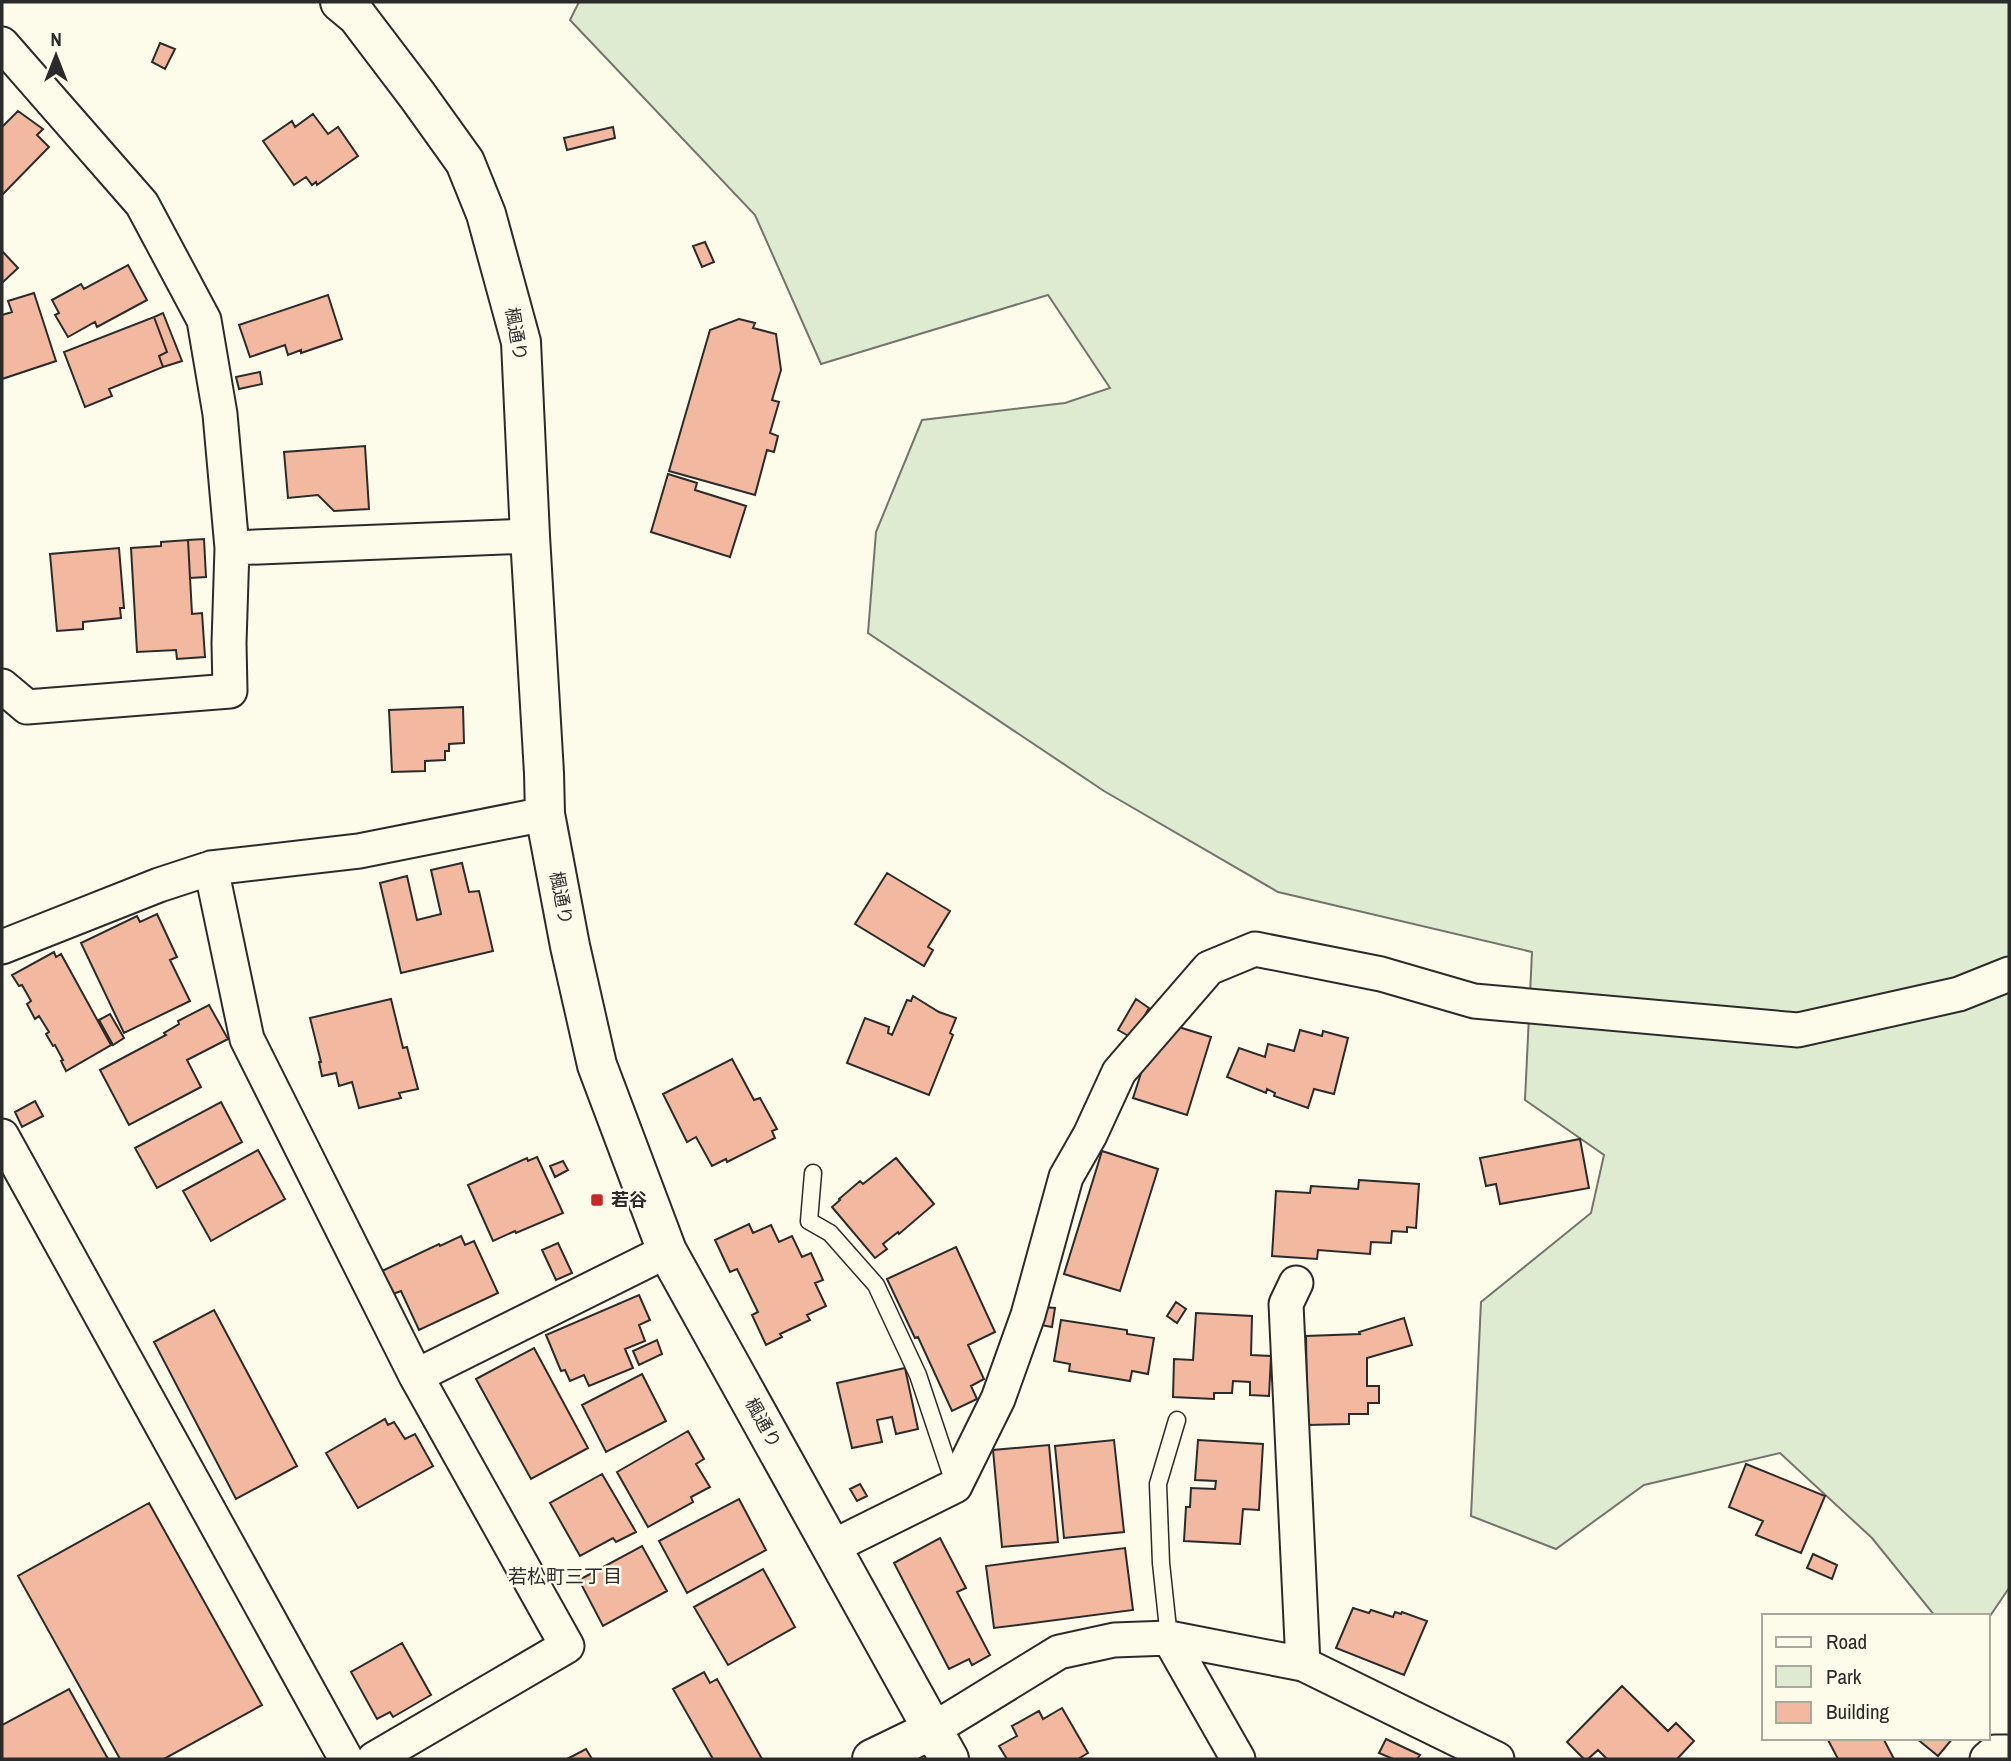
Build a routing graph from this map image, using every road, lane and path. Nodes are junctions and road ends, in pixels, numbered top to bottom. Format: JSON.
{"nodes":[{"id":1,"x":355,"y":7,"type":"edge"},
{"id":2,"x":2,"y":44,"type":"edge"},
{"id":3,"x":530,"y":536,"type":"junction"},
{"id":4,"x":232,"y":548,"type":"junction"},
{"id":5,"x":2,"y":686,"type":"edge"},
{"id":6,"x":545,"y":814,"type":"junction"},
{"id":7,"x":211,"y":868,"type":"junction"},
{"id":8,"x":2,"y":947,"type":"edge"},
{"id":9,"x":2009,"y":974,"type":"edge"},
{"id":10,"x":2,"y":1136,"type":"edge"},
{"id":11,"x":813,"y":1173,"type":"dead end"},
{"id":12,"x":667,"y":1251,"type":"junction"},
{"id":13,"x":1296,"y":1283,"type":"dead end"},
{"id":14,"x":416,"y":1376,"type":"junction"},
{"id":15,"x":1177,"y":1420,"type":"dead end"},
{"id":16,"x":955,"y":1486,"type":"junction"},
{"id":17,"x":832,"y":1547,"type":"junction"},
{"id":18,"x":1169,"y":1638,"type":"junction"},
{"id":19,"x":1303,"y":1664,"type":"junction"},
{"id":20,"x":940,"y":1744,"type":"edge"},
{"id":21,"x":2009,"y":1752,"type":"edge"},
{"id":22,"x":346,"y":1759,"type":"edge"},
{"id":23,"x":374,"y":1759,"type":"edge"},
{"id":24,"x":872,"y":1759,"type":"edge"},
{"id":25,"x":1238,"y":1759,"type":"edge"},
{"id":26,"x":1497,"y":1759,"type":"edge"},
{"id":27,"x":1987,"y":1759,"type":"edge"}],
"edges":[{"from":1,"to":3,"type":"street","name":"楓通り"},
{"from":2,"to":4,"type":"street"},
{"from":3,"to":4,"type":"street"},
{"from":3,"to":6,"type":"street","name":"楓通り"},
{"from":4,"to":5,"type":"street"},
{"from":6,"to":7,"type":"street"},
{"from":6,"to":12,"type":"street","name":"楓通り"},
{"from":7,"to":8,"type":"street"},
{"from":7,"to":14,"type":"street"},
{"from":9,"to":16,"type":"street"},
{"from":10,"to":22,"type":"street"},
{"from":11,"to":16,"type":"lane"},
{"from":12,"to":14,"type":"street"},
{"from":12,"to":17,"type":"street","name":"楓通り"},
{"from":13,"to":19,"type":"street"},
{"from":14,"to":23,"type":"street"},
{"from":15,"to":18,"type":"lane"},
{"from":16,"to":17,"type":"street"},
{"from":17,"to":20,"type":"street","name":"楓通り"},
{"from":18,"to":19,"type":"street"},
{"from":18,"to":20,"type":"street"},
{"from":18,"to":25,"type":"street"},
{"from":19,"to":26,"type":"street"},
{"from":20,"to":24,"type":"street"},
{"from":21,"to":27,"type":"street"}]}
